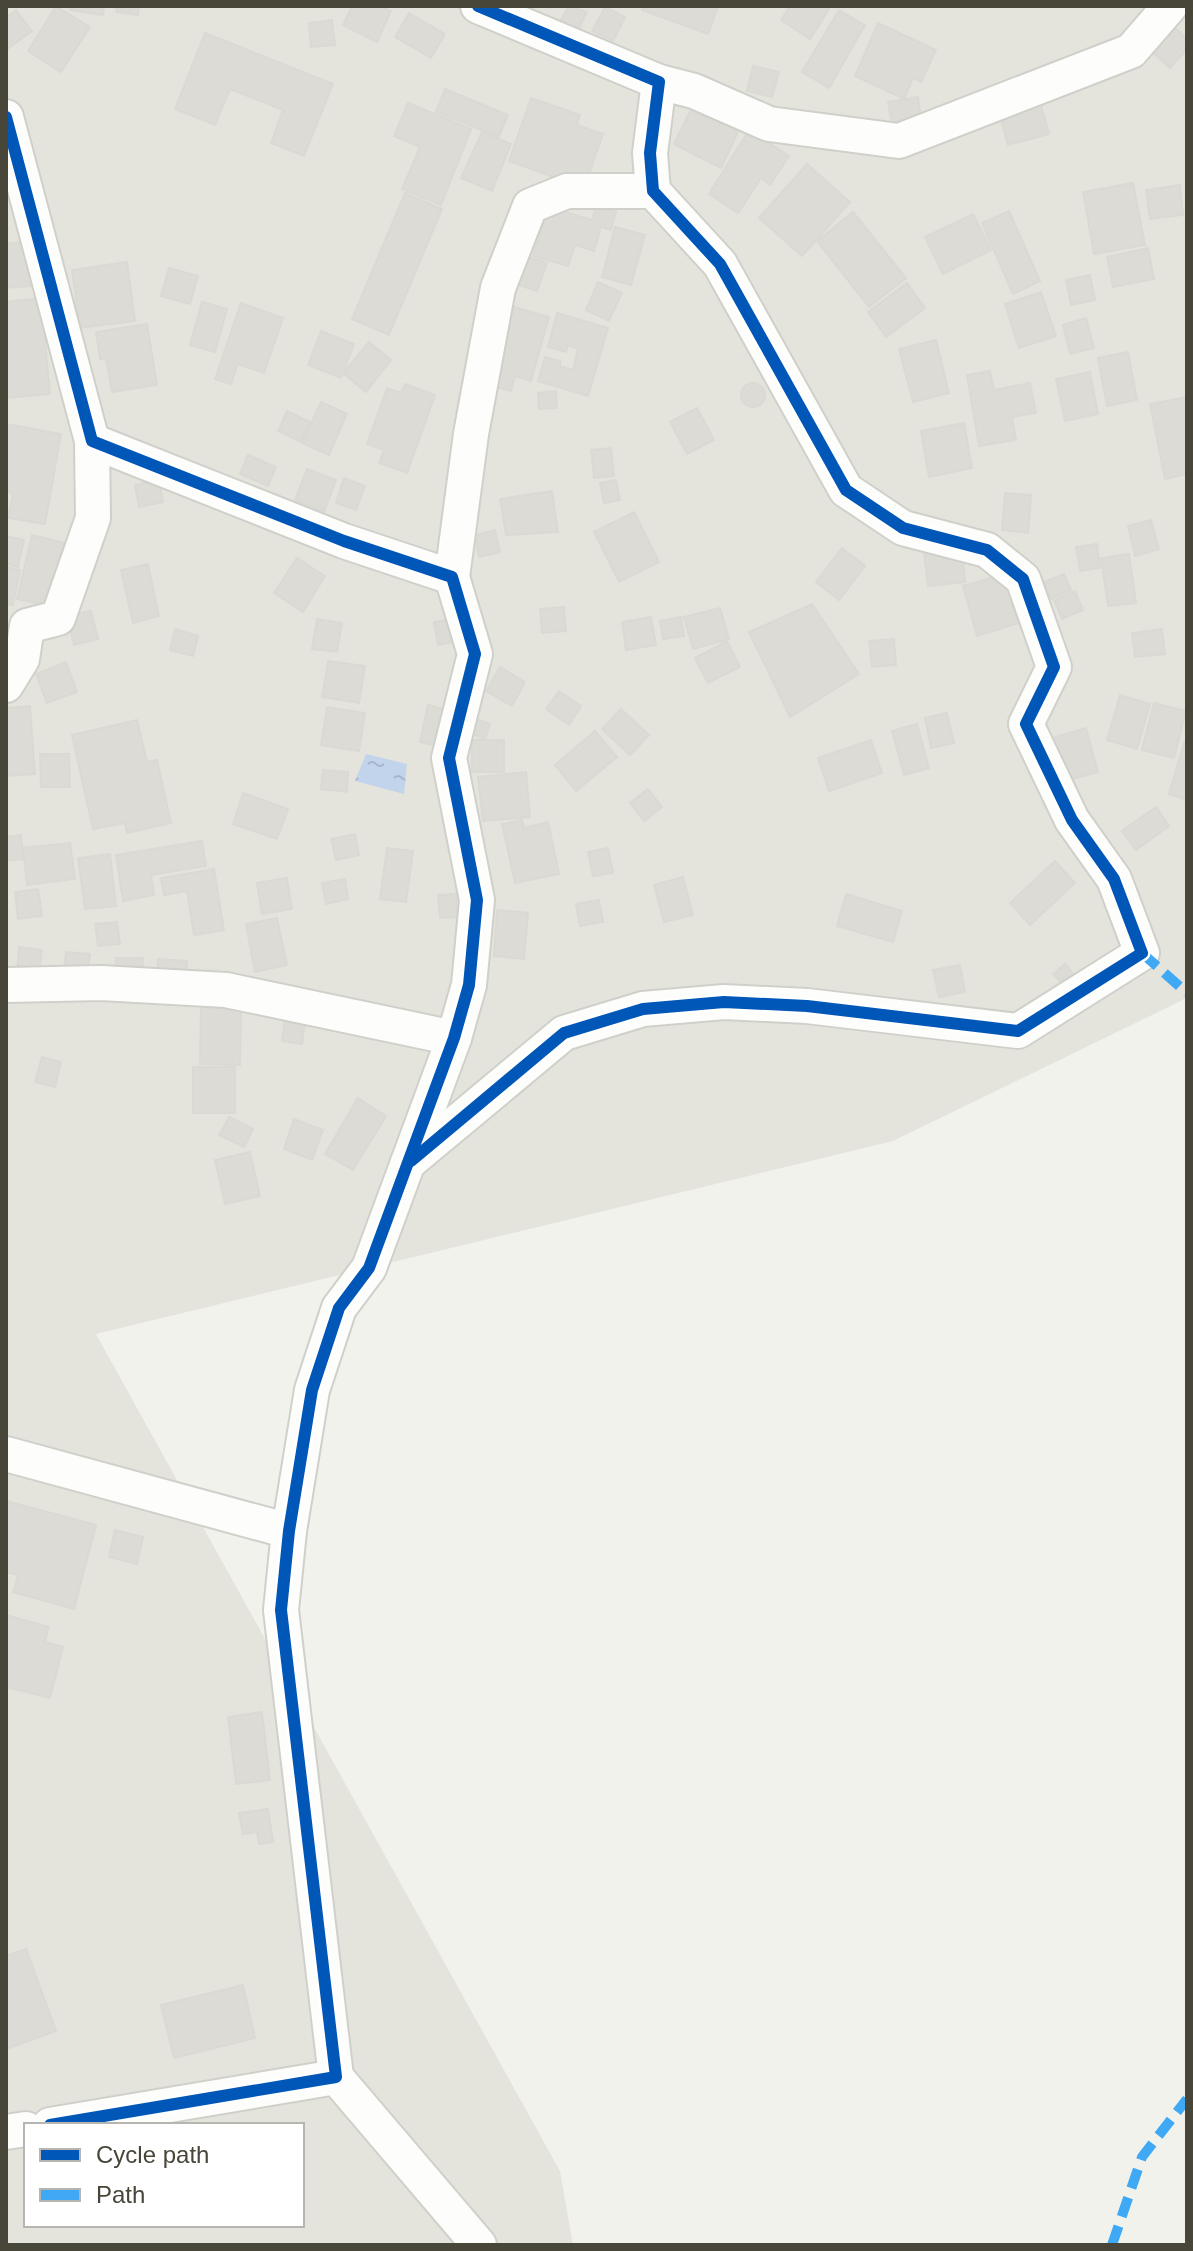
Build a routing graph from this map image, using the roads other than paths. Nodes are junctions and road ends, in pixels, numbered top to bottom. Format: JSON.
{"nodes":[{"id":1,"x":478,"y":6,"type":"edge"},
{"id":2,"x":1170,"y":6,"type":"edge"},
{"id":3,"x":659,"y":82,"type":"junction"},
{"id":4,"x":6,"y":117,"type":"edge"},
{"id":5,"x":653,"y":191,"type":"junction"},
{"id":6,"x":92,"y":441,"type":"junction"},
{"id":7,"x":452,"y":577,"type":"junction"},
{"id":8,"x":6,"y":685,"type":"edge"},
{"id":9,"x":6,"y":985,"type":"edge"},
{"id":10,"x":454,"y":1038,"type":"junction"},
{"id":11,"x":408,"y":1163,"type":"junction"},
{"id":12,"x":6,"y":1454,"type":"edge"},
{"id":13,"x":289,"y":1531,"type":"junction"},
{"id":14,"x":336,"y":2077,"type":"junction"},
{"id":15,"x":62,"y":2123,"type":"edge"},
{"id":16,"x":479,"y":2245,"type":"edge"}],
"edges":[{"from":1,"to":3,"type":"street"},
{"from":2,"to":3,"type":"street"},
{"from":3,"to":5,"type":"street"},
{"from":4,"to":6,"type":"street"},
{"from":5,"to":7,"type":"street"},
{"from":5,"to":11,"type":"street"},
{"from":6,"to":7,"type":"street"},
{"from":6,"to":8,"type":"street"},
{"from":7,"to":10,"type":"street"},
{"from":9,"to":10,"type":"street"},
{"from":10,"to":11,"type":"street"},
{"from":11,"to":13,"type":"street"},
{"from":12,"to":13,"type":"street"},
{"from":13,"to":14,"type":"street"},
{"from":14,"to":15,"type":"street"},
{"from":14,"to":16,"type":"street"}]}
